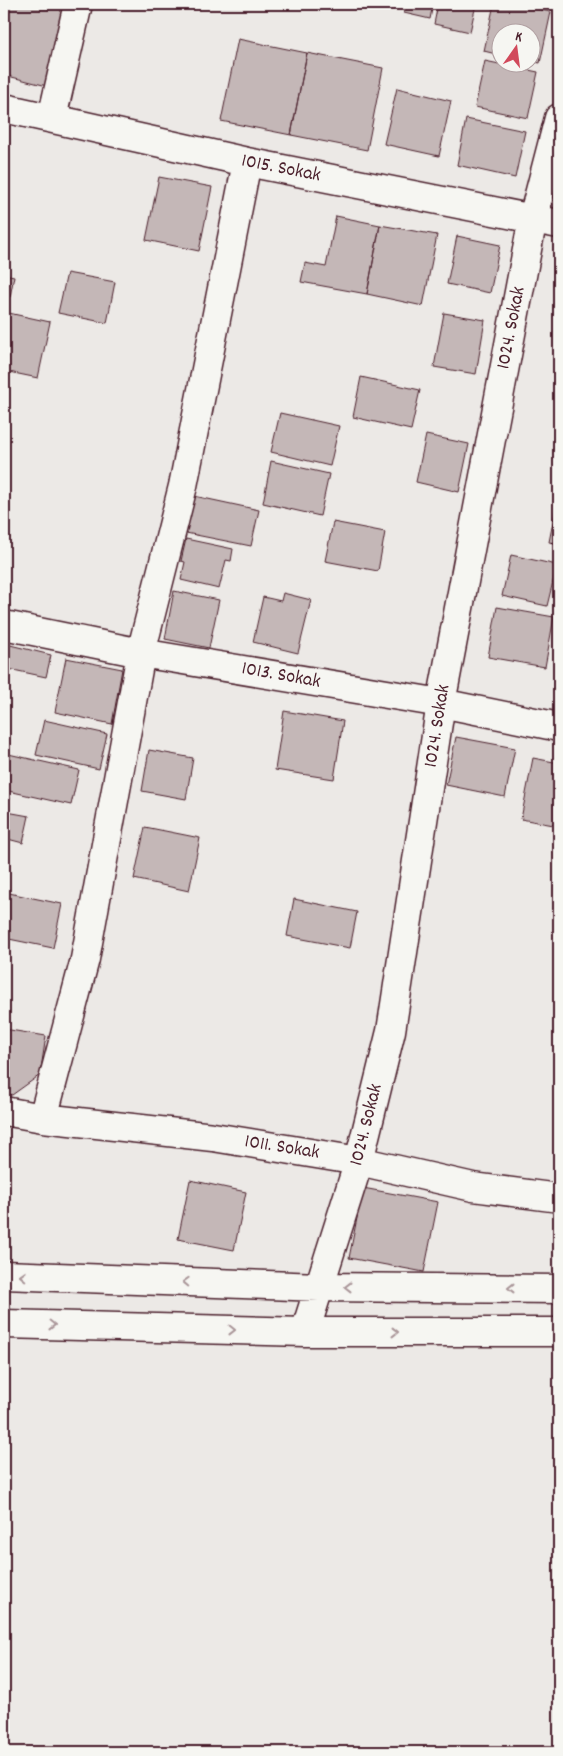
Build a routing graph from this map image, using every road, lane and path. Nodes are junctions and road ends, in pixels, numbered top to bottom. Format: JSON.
{"nodes":[{"id":1,"x":78,"y":4,"type":"edge"},
{"id":2,"x":4,"y":108,"type":"edge"},
{"id":3,"x":52,"y":118,"type":"junction"},
{"id":4,"x":559,"y":118,"type":"edge"},
{"id":5,"x":247,"y":162,"type":"junction"},
{"id":6,"x":533,"y":218,"type":"junction"},
{"id":7,"x":559,"y":224,"type":"edge"},
{"id":8,"x":4,"y":625,"type":"edge"},
{"id":9,"x":140,"y":653,"type":"junction"},
{"id":10,"x":441,"y":703,"type":"junction"},
{"id":11,"x":559,"y":727,"type":"edge"},
{"id":12,"x":4,"y":1111,"type":"edge"},
{"id":13,"x":43,"y":1118,"type":"junction"},
{"id":14,"x":359,"y":1161,"type":"junction"},
{"id":15,"x":559,"y":1198,"type":"edge"},
{"id":16,"x":4,"y":1275,"type":"edge"},
{"id":17,"x":319,"y":1287,"type":"junction"},
{"id":18,"x":559,"y":1289,"type":"edge"},
{"id":19,"x":4,"y":1324,"type":"edge"},
{"id":20,"x":305,"y":1332,"type":"junction"},
{"id":21,"x":559,"y":1332,"type":"edge"}],
"edges":[{"from":1,"to":3,"type":"street"},
{"from":2,"to":3,"type":"street","name":"1015. Sokak"},
{"from":3,"to":5,"type":"street","name":"1015. Sokak"},
{"from":4,"to":6,"type":"street","name":"1024. Sokak"},
{"from":5,"to":6,"type":"street","name":"1015. Sokak"},
{"from":5,"to":9,"type":"street"},
{"from":6,"to":7,"type":"street","name":"1015. Sokak"},
{"from":6,"to":10,"type":"street","name":"1024. Sokak"},
{"from":8,"to":9,"type":"street","name":"1013. Sokak"},
{"from":9,"to":10,"type":"street","name":"1013. Sokak"},
{"from":9,"to":13,"type":"street"},
{"from":10,"to":11,"type":"street","name":"1013. Sokak"},
{"from":10,"to":14,"type":"street","name":"1024. Sokak"},
{"from":12,"to":13,"type":"street","name":"1011. Sokak"},
{"from":13,"to":14,"type":"street","name":"1011. Sokak"},
{"from":14,"to":15,"type":"street","name":"1011. Sokak"},
{"from":14,"to":17,"type":"street","name":"1024. Sokak"},
{"from":17,"to":16,"type":"street","one_way":true},
{"from":18,"to":17,"type":"street","one_way":true},
{"from":17,"to":20,"type":"street","name":"1024. Sokak"},
{"from":19,"to":20,"type":"street","one_way":true},
{"from":20,"to":21,"type":"street","one_way":true}]}
